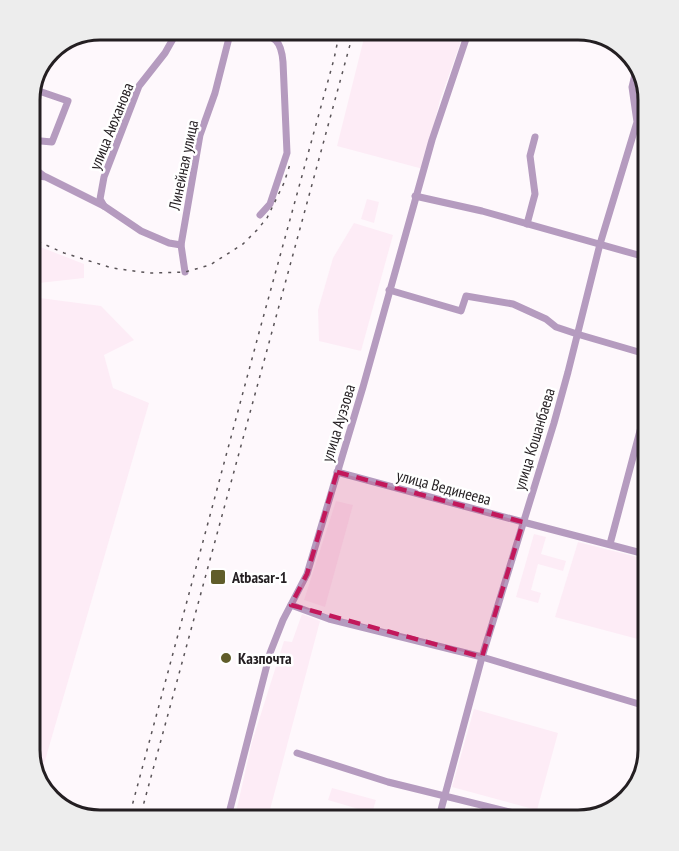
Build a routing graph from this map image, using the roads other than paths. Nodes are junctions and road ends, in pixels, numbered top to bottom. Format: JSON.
{"nodes":[{"id":1,"x":172,"y":40,"type":"edge"},
{"id":2,"x":229,"y":40,"type":"edge"},
{"id":3,"x":276,"y":40,"type":"edge"},
{"id":4,"x":465,"y":41,"type":"edge"},
{"id":5,"x":634,"y":79,"type":"edge"},
{"id":6,"x":42,"y":92,"type":"edge"},
{"id":7,"x":535,"y":137,"type":"dead end"},
{"id":8,"x":41,"y":141,"type":"edge"},
{"id":9,"x":41,"y":173,"type":"edge"},
{"id":10,"x":41,"y":176,"type":"edge"},
{"id":11,"x":46,"y":177,"type":"junction"},
{"id":12,"x":415,"y":196,"type":"junction"},
{"id":13,"x":104,"y":206,"type":"junction"},
{"id":14,"x":260,"y":215,"type":"dead end"},
{"id":15,"x":527,"y":224,"type":"junction"},
{"id":16,"x":600,"y":244,"type":"junction"},
{"id":17,"x":181,"y":245,"type":"junction"},
{"id":18,"x":638,"y":255,"type":"edge"},
{"id":19,"x":185,"y":272,"type":"dead end"},
{"id":20,"x":389,"y":290,"type":"junction"},
{"id":21,"x":576,"y":334,"type":"junction"},
{"id":22,"x":638,"y":352,"type":"edge"},
{"id":23,"x":638,"y":438,"type":"edge"},
{"id":24,"x":337,"y":472,"type":"junction"},
{"id":25,"x":523,"y":522,"type":"junction"},
{"id":26,"x":610,"y":544,"type":"junction"},
{"id":27,"x":638,"y":552,"type":"edge"},
{"id":28,"x":291,"y":605,"type":"junction"},
{"id":29,"x":482,"y":657,"type":"junction"},
{"id":30,"x":638,"y":704,"type":"edge"},
{"id":31,"x":297,"y":753,"type":"dead end"},
{"id":32,"x":444,"y":795,"type":"junction"},
{"id":33,"x":230,"y":810,"type":"edge"},
{"id":34,"x":441,"y":810,"type":"edge"},
{"id":35,"x":499,"y":810,"type":"edge"}],
"edges":[{"from":1,"to":13,"type":"street","name":"улица Аюханова"},
{"from":2,"to":17,"type":"street","name":"Линейная улица"},
{"from":3,"to":14,"type":"street"},
{"from":4,"to":12,"type":"street","name":"улица Ауэзова"},
{"from":5,"to":16,"type":"street","name":"улица Кошанбаева"},
{"from":6,"to":8,"type":"street"},
{"from":7,"to":15,"type":"street"},
{"from":9,"to":11,"type":"street"},
{"from":10,"to":11,"type":"street"},
{"from":11,"to":13,"type":"street"},
{"from":12,"to":15,"type":"street"},
{"from":12,"to":20,"type":"street","name":"улица Ауэзова"},
{"from":13,"to":17,"type":"street"},
{"from":15,"to":16,"type":"street"},
{"from":16,"to":18,"type":"street"},
{"from":16,"to":21,"type":"street","name":"улица Кошанбаева"},
{"from":17,"to":19,"type":"street","name":"Линейная улица"},
{"from":20,"to":21,"type":"street"},
{"from":20,"to":24,"type":"street","name":"улица Ауэзова"},
{"from":21,"to":22,"type":"street"},
{"from":21,"to":25,"type":"street","name":"улица Кошанбаева"},
{"from":23,"to":26,"type":"street"},
{"from":24,"to":25,"type":"street","name":"улица Вединеева"},
{"from":24,"to":28,"type":"street","name":"улица Ауэзова"},
{"from":25,"to":26,"type":"street","name":"улица Вединеева"},
{"from":25,"to":29,"type":"street","name":"улица Кошанбаева"},
{"from":26,"to":27,"type":"street","name":"улица Вединеева"},
{"from":28,"to":29,"type":"street"},
{"from":28,"to":33,"type":"street","name":"улица Ауэзова"},
{"from":29,"to":30,"type":"street"},
{"from":29,"to":32,"type":"street","name":"улица Кошанбаева"},
{"from":31,"to":32,"type":"street"},
{"from":32,"to":34,"type":"street","name":"улица Кошанбаева"},
{"from":32,"to":35,"type":"street"}]}
